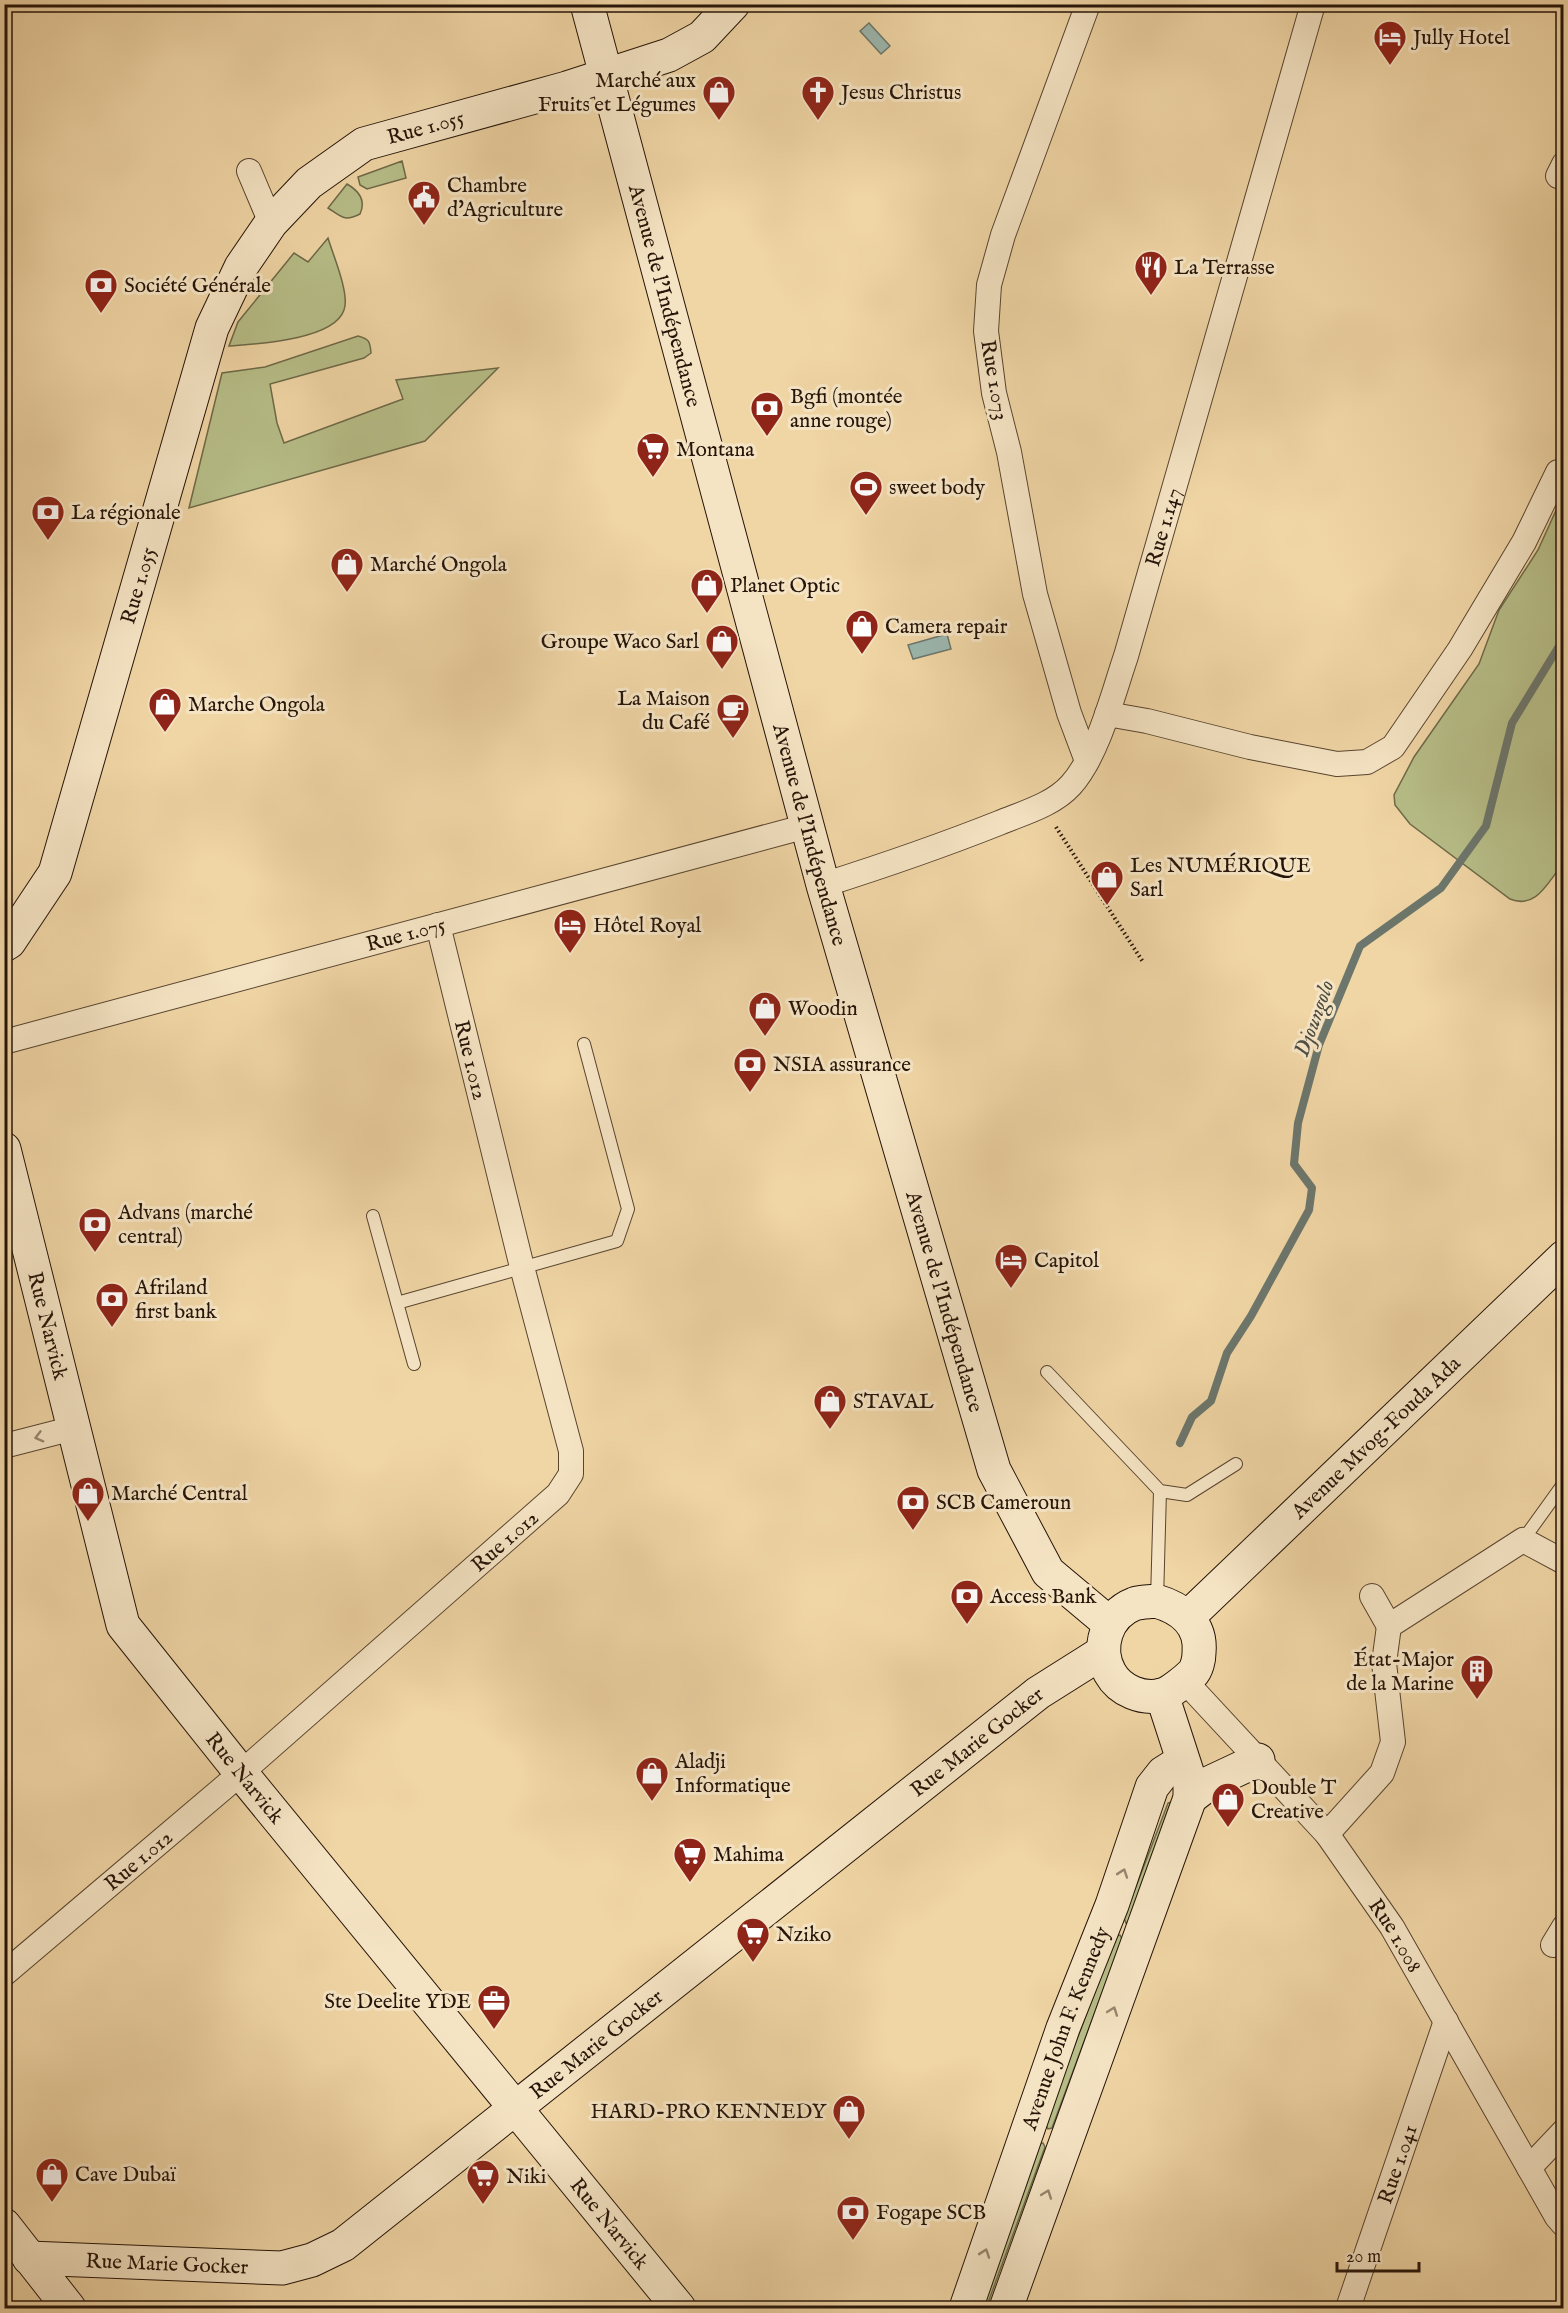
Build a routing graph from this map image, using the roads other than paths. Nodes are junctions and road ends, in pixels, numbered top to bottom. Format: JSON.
{"nodes":[{"id":1,"x":587,"y":4,"type":"edge"},
{"id":2,"x":733,"y":4,"type":"edge"},
{"id":3,"x":1088,"y":4,"type":"edge"},
{"id":4,"x":1313,"y":4,"type":"edge"},
{"id":5,"x":605,"y":75,"type":"junction"},
{"id":6,"x":249,"y":171,"type":"dead end"},
{"id":7,"x":271,"y":223,"type":"junction"},
{"id":8,"x":1558,"y":472,"type":"dead end"},
{"id":9,"x":1107,"y":714,"type":"junction"},
{"id":10,"x":1087,"y":761,"type":"junction"},
{"id":11,"x":807,"y":826,"type":"junction"},
{"id":12,"x":823,"y":885,"type":"junction"},
{"id":13,"x":438,"y":925,"type":"junction"},
{"id":14,"x":4,"y":945,"type":"edge"},
{"id":15,"x":4,"y":1042,"type":"edge"},
{"id":16,"x":584,"y":1044,"type":"dead end"},
{"id":17,"x":4,"y":1149,"type":"edge"},
{"id":18,"x":374,"y":1216,"type":"dead end"},
{"id":19,"x":1563,"y":1257,"type":"edge"},
{"id":20,"x":522,"y":1267,"type":"junction"},
{"id":21,"x":398,"y":1303,"type":"junction"},
{"id":22,"x":414,"y":1364,"type":"dead end"},
{"id":23,"x":1047,"y":1372,"type":"dead end"},
{"id":24,"x":74,"y":1428,"type":"junction"},
{"id":25,"x":4,"y":1446,"type":"edge"},
{"id":26,"x":1236,"y":1464,"type":"dead end"},
{"id":27,"x":1563,"y":1483,"type":"edge"},
{"id":28,"x":1160,"y":1491,"type":"junction"},
{"id":29,"x":1523,"y":1540,"type":"junction"},
{"id":30,"x":1563,"y":1562,"type":"edge"},
{"id":31,"x":1372,"y":1596,"type":"dead end"},
{"id":32,"x":1156,"y":1601,"type":"junction"},
{"id":33,"x":1188,"y":1617,"type":"junction"},
{"id":34,"x":1389,"y":1626,"type":"junction"},
{"id":35,"x":1107,"y":1638,"type":"junction"},
{"id":36,"x":1173,"y":1687,"type":"junction"},
{"id":37,"x":1258,"y":1760,"type":"junction"},
{"id":38,"x":1182,"y":1761,"type":"junction"},
{"id":39,"x":241,"y":1773,"type":"junction"},
{"id":40,"x":1190,"y":1798,"type":"junction"},
{"id":41,"x":1327,"y":1834,"type":"junction"},
{"id":42,"x":1112,"y":1905,"type":"junction"},
{"id":43,"x":1147,"y":1918,"type":"junction"},
{"id":44,"x":4,"y":1974,"type":"edge"},
{"id":45,"x":1446,"y":2021,"type":"junction"},
{"id":46,"x":515,"y":2108,"type":"junction"},
{"id":47,"x":1032,"y":2118,"type":"junction"},
{"id":48,"x":1563,"y":2131,"type":"edge"},
{"id":49,"x":1069,"y":2132,"type":"junction"},
{"id":50,"x":1529,"y":2168,"type":"junction"},
{"id":51,"x":4,"y":2225,"type":"edge"},
{"id":52,"x":1563,"y":2225,"type":"edge"},
{"id":53,"x":29,"y":2258,"type":"junction"},
{"id":54,"x":968,"y":2302,"type":"edge"},
{"id":55,"x":69,"y":2308,"type":"edge"},
{"id":56,"x":679,"y":2308,"type":"edge"},
{"id":57,"x":1004,"y":2308,"type":"edge"},
{"id":58,"x":1348,"y":2308,"type":"edge"}],
"edges":[{"from":1,"to":5,"type":"main road","name":"Avenue de l'Indépendance"},
{"from":2,"to":5,"type":"main road","name":"Rue 1.055"},
{"from":3,"to":10,"type":"street","name":"Rue 1.073"},
{"from":4,"to":9,"type":"street","name":"Rue 1.147"},
{"from":5,"to":7,"type":"main road","name":"Rue 1.055"},
{"from":5,"to":11,"type":"main road","name":"Avenue de l'Indépendance"},
{"from":6,"to":7,"type":"street"},
{"from":7,"to":14,"type":"main road","name":"Rue 1.055"},
{"from":8,"to":9,"type":"street"},
{"from":9,"to":10,"type":"street","name":"Rue 1.147"},
{"from":10,"to":12,"type":"street","name":"Rue 1.147"},
{"from":11,"to":12,"type":"main road","name":"Avenue de l'Indépendance"},
{"from":11,"to":13,"type":"street","name":"Rue 1.075"},
{"from":12,"to":35,"type":"main road","name":"Avenue de l'Indépendance"},
{"from":13,"to":15,"type":"street","name":"Rue 1.075"},
{"from":13,"to":20,"type":"street","name":"Rue 1.012"},
{"from":16,"to":20,"type":"lane"},
{"from":17,"to":24,"type":"main road","name":"Rue Narvick"},
{"from":18,"to":21,"type":"lane"},
{"from":19,"to":33,"type":"main road","name":"Avenue Mvog-Fouda Ada"},
{"from":20,"to":21,"type":"lane"},
{"from":20,"to":39,"type":"street","name":"Rue 1.012"},
{"from":21,"to":22,"type":"lane"},
{"from":23,"to":28,"type":"lane"},
{"from":24,"to":25,"type":"street","one_way":true},
{"from":24,"to":39,"type":"main road","name":"Rue Narvick"},
{"from":26,"to":28,"type":"lane"},
{"from":27,"to":29,"type":"lane"},
{"from":28,"to":32,"type":"lane"},
{"from":29,"to":30,"type":"street"},
{"from":29,"to":34,"type":"street"},
{"from":31,"to":34,"type":"street"},
{"from":32,"to":33,"type":"main road"},
{"from":32,"to":35,"type":"main road"},
{"from":33,"to":36,"type":"main road"},
{"from":34,"to":41,"type":"street"},
{"from":35,"to":36,"type":"main road"},
{"from":35,"to":46,"type":"main road","name":"Rue Marie Gocker"},
{"from":36,"to":37,"type":"street","name":"Rue 1.008"},
{"from":36,"to":38,"type":"main road","name":"Avenue John F. Kennedy"},
{"from":37,"to":40,"type":"main road"},
{"from":37,"to":41,"type":"street","name":"Rue 1.008"},
{"from":38,"to":40,"type":"main road","name":"Avenue John F. Kennedy"},
{"from":42,"to":38,"type":"main road","name":"Avenue John F. Kennedy","one_way":true},
{"from":39,"to":44,"type":"street","name":"Rue 1.012"},
{"from":39,"to":46,"type":"main road","name":"Rue Narvick"},
{"from":40,"to":43,"type":"main road","name":"Avenue John F. Kennedy"},
{"from":41,"to":45,"type":"street","name":"Rue 1.008"},
{"from":42,"to":43,"type":"main road"},
{"from":42,"to":47,"type":"main road","name":"Avenue John F. Kennedy"},
{"from":49,"to":43,"type":"main road","name":"Avenue John F. Kennedy","one_way":true},
{"from":45,"to":50,"type":"street","name":"Rue 1.008"},
{"from":45,"to":58,"type":"street","name":"Rue 1.041"},
{"from":46,"to":53,"type":"main road","name":"Rue Marie Gocker"},
{"from":46,"to":56,"type":"main road","name":"Rue Narvick"},
{"from":47,"to":49,"type":"main road"},
{"from":54,"to":47,"type":"main road","name":"Avenue John F. Kennedy","one_way":true},
{"from":48,"to":50,"type":"street"},
{"from":57,"to":49,"type":"main road","name":"Avenue John F. Kennedy","one_way":true},
{"from":50,"to":52,"type":"street","name":"Rue 1.008"},
{"from":51,"to":53,"type":"main road"},
{"from":53,"to":55,"type":"main road"},
{"from":54,"to":57,"type":"main road"}]}
